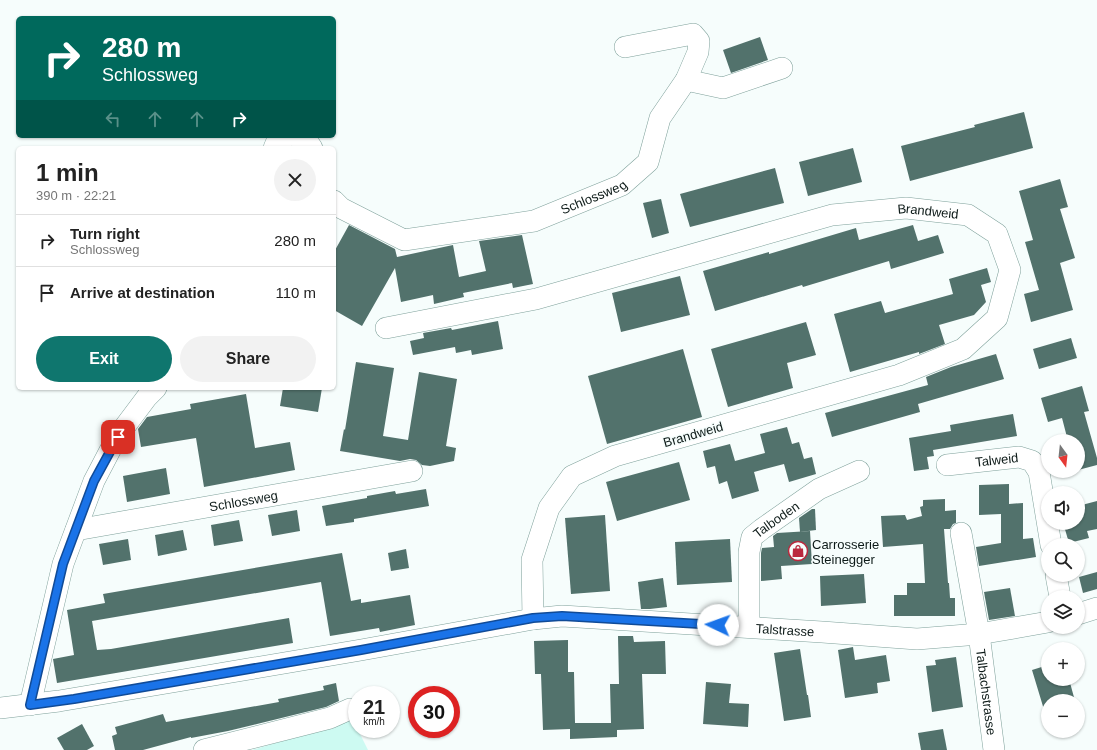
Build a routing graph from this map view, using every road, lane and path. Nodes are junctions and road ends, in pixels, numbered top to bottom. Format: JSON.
{"nodes":[{"id":1,"x":625,"y":47,"type":"dead end"},
{"id":2,"x":782,"y":68,"type":"dead end"},
{"id":3,"x":686,"y":80,"type":"junction"},
{"id":4,"x":284,"y":138,"type":"edge"},
{"id":5,"x":299,"y":138,"type":"edge"},
{"id":6,"x":275,"y":146,"type":"edge"},
{"id":7,"x":311,"y":146,"type":"edge"},
{"id":8,"x":336,"y":202,"type":"edge"},
{"id":9,"x":386,"y":328,"type":"dead end"},
{"id":10,"x":154,"y":390,"type":"edge"},
{"id":11,"x":946,"y":465,"type":"dead end"},
{"id":12,"x":412,"y":471,"type":"dead end"},
{"id":13,"x":859,"y":471,"type":"dead end"},
{"id":14,"x":76,"y":530,"type":"junction"},
{"id":15,"x":961,"y":533,"type":"dead end"},
{"id":16,"x":1050,"y":538,"type":"edge"},
{"id":17,"x":1097,"y":608,"type":"edge"},
{"id":18,"x":1085,"y":612,"type":"edge"},
{"id":19,"x":533,"y":618,"type":"junction"},
{"id":20,"x":1041,"y":623,"type":"edge"},
{"id":21,"x":749,"y":627,"type":"junction"},
{"id":22,"x":978,"y":634,"type":"junction"},
{"id":23,"x":30,"y":705,"type":"junction"},
{"id":24,"x":0,"y":708,"type":"edge"},
{"id":25,"x":348,"y":710,"type":"edge"},
{"id":26,"x":204,"y":750,"type":"edge"},
{"id":27,"x":994,"y":750,"type":"edge"}],
"edges":[{"from":1,"to":3,"type":"street","name":"Schlossweg"},
{"from":2,"to":3,"type":"street"},
{"from":3,"to":8,"type":"street","name":"Schlossweg"},
{"from":4,"to":6,"type":"street"},
{"from":5,"to":7,"type":"street"},
{"from":9,"to":19,"type":"street","name":"Brandweid"},
{"from":10,"to":14,"type":"street"},
{"from":11,"to":16,"type":"street","name":"Talweid"},
{"from":12,"to":14,"type":"street","name":"Schlossweg"},
{"from":13,"to":21,"type":"street","name":"Talboden"},
{"from":14,"to":23,"type":"street"},
{"from":15,"to":22,"type":"street","name":"Talbachstrasse"},
{"from":17,"to":18,"type":"street"},
{"from":19,"to":21,"type":"street","name":"Talstrasse"},
{"from":19,"to":23,"type":"street","name":"Talstrasse"},
{"from":20,"to":22,"type":"street","name":"Talstrasse"},
{"from":21,"to":22,"type":"street","name":"Talstrasse"},
{"from":22,"to":27,"type":"street","name":"Talbachstrasse"},
{"from":23,"to":24,"type":"street","name":"Talstrasse"},
{"from":25,"to":26,"type":"street"}]}
